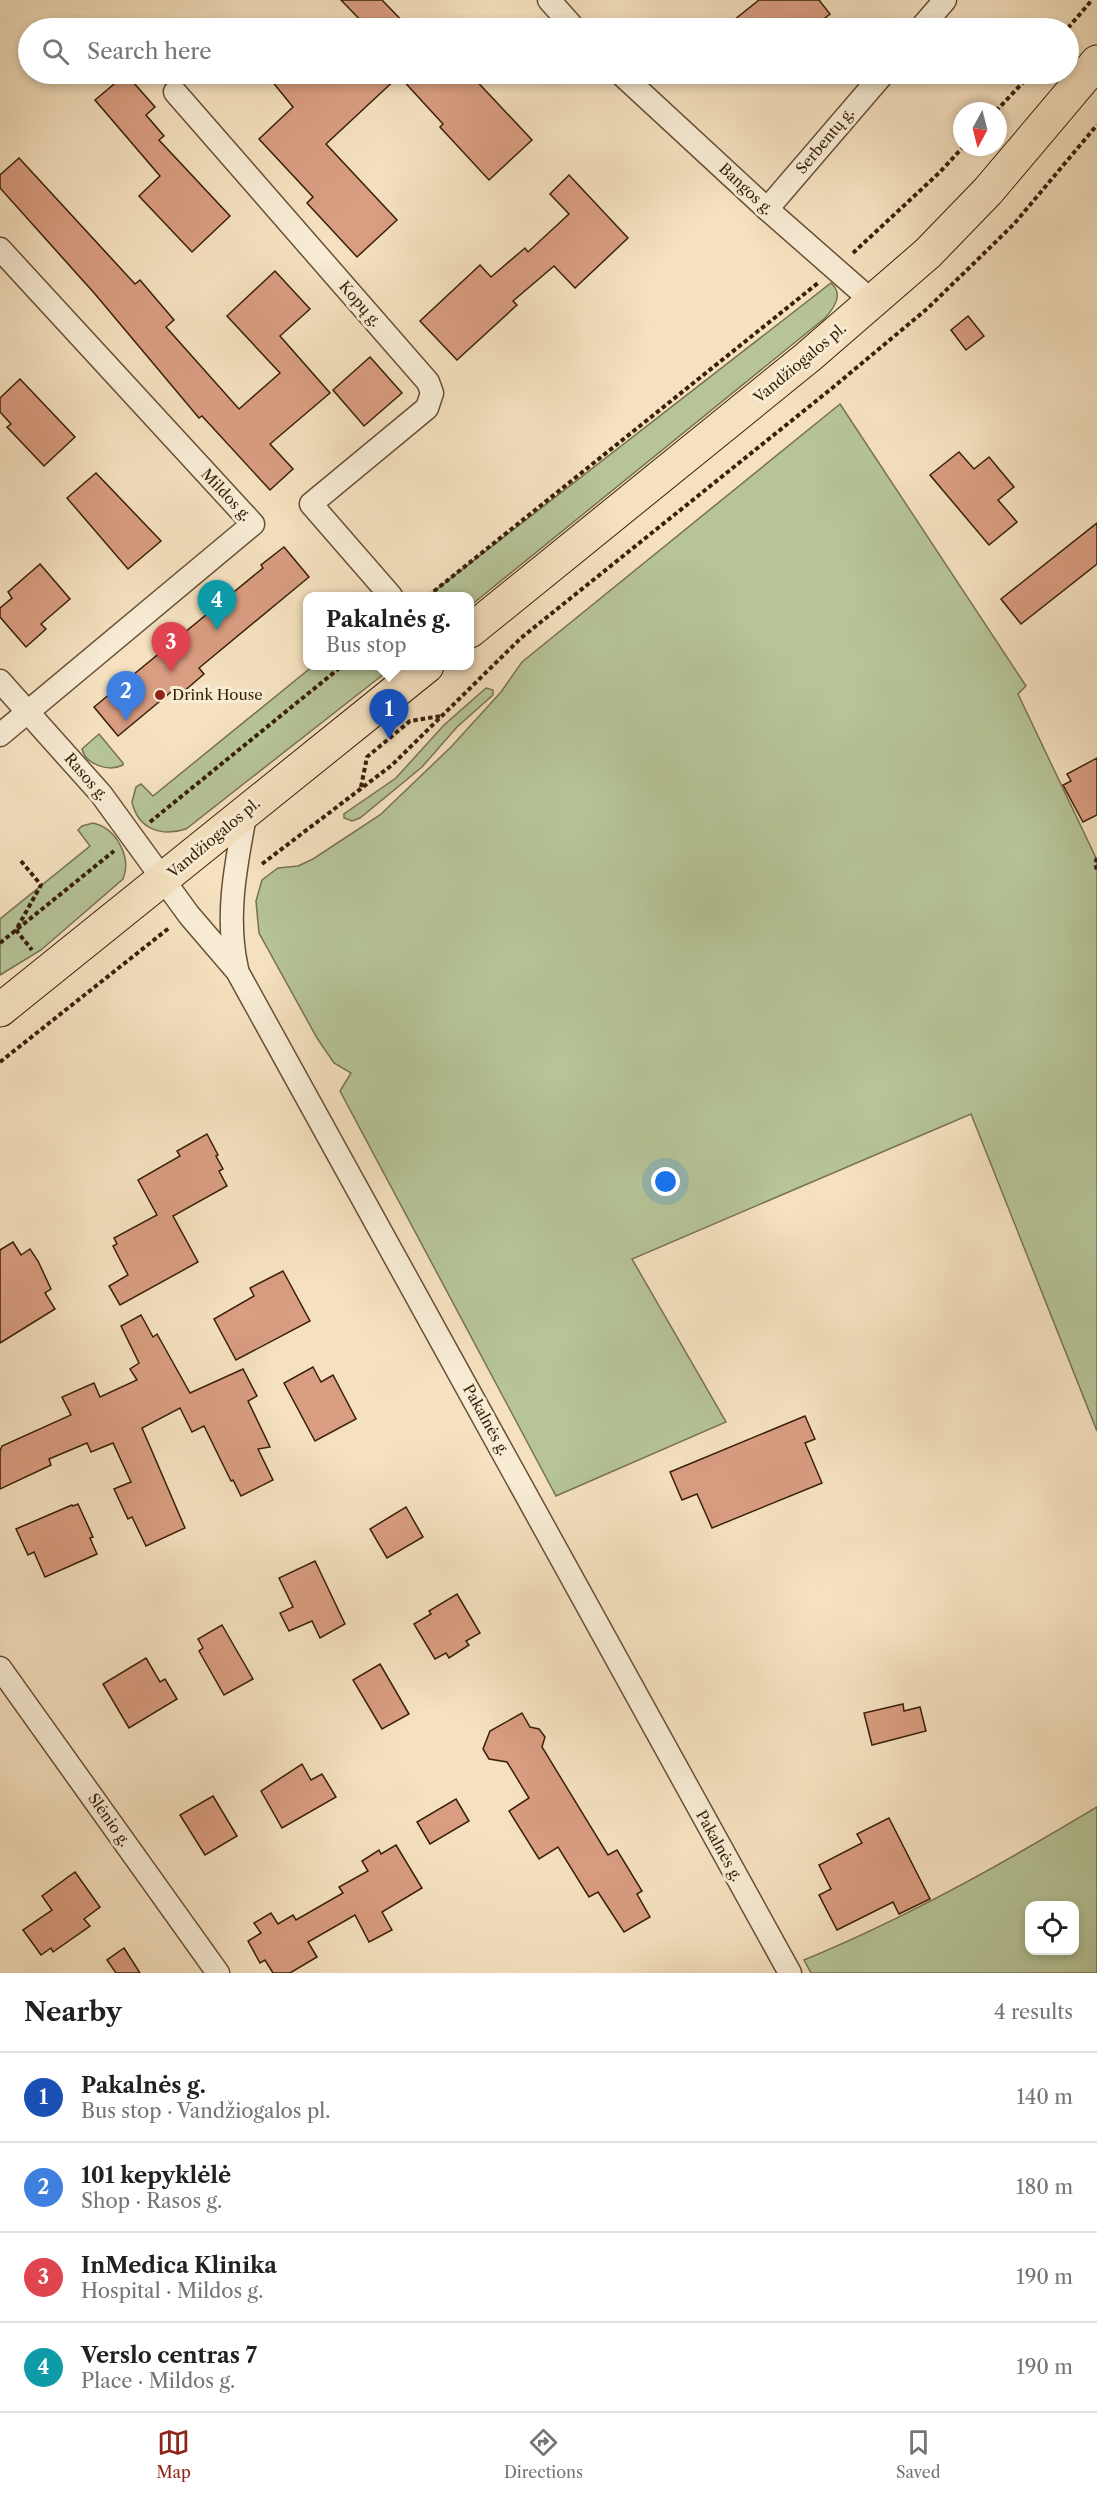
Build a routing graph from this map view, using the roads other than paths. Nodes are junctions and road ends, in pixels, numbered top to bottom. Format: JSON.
{"nodes":[{"id":1,"x":549,"y":0,"type":"edge"},
{"id":2,"x":945,"y":0,"type":"edge"},
{"id":3,"x":565,"y":18,"type":"edge"},
{"id":4,"x":930,"y":18,"type":"edge"},
{"id":5,"x":1097,"y":62,"type":"edge"},
{"id":6,"x":1079,"y":83,"type":"edge"},
{"id":7,"x":632,"y":84,"type":"edge"},
{"id":8,"x":873,"y":84,"type":"edge"},
{"id":9,"x":1078,"y":84,"type":"edge"},
{"id":10,"x":175,"y":92,"type":"dead end"},
{"id":11,"x":767,"y":209,"type":"junction"},
{"id":12,"x":0,"y":249,"type":"edge"},
{"id":13,"x":873,"y":302,"type":"junction"},
{"id":14,"x":387,"y":592,"type":"edge"},
{"id":15,"x":474,"y":628,"type":"edge"},
{"id":16,"x":422,"y":670,"type":"edge"},
{"id":17,"x":0,"y":681,"type":"edge"},
{"id":18,"x":28,"y":712,"type":"junction"},
{"id":19,"x":0,"y":735,"type":"edge"},
{"id":20,"x":246,"y":811,"type":"junction"},
{"id":21,"x":165,"y":879,"type":"junction"},
{"id":22,"x":237,"y":971,"type":"junction"},
{"id":23,"x":0,"y":1010,"type":"edge"},
{"id":24,"x":0,"y":1668,"type":"edge"},
{"id":25,"x":218,"y":1973,"type":"edge"},
{"id":26,"x":790,"y":1973,"type":"edge"}],
"edges":[{"from":1,"to":3,"type":"street"},
{"from":2,"to":4,"type":"street"},
{"from":5,"to":6,"type":"main road","name":"Vandžiogalos pl."},
{"from":7,"to":11,"type":"street","name":"Bangos g."},
{"from":8,"to":11,"type":"street","name":"Serbentų g."},
{"from":9,"to":13,"type":"main road","name":"Vandžiogalos pl."},
{"from":10,"to":14,"type":"street","name":"Kopų g."},
{"from":11,"to":13,"type":"street","name":"Bangos g."},
{"from":12,"to":18,"type":"street","name":"Mildos g."},
{"from":13,"to":15,"type":"main road","name":"Vandžiogalos pl."},
{"from":16,"to":20,"type":"main road","name":"Vandžiogalos pl."},
{"from":17,"to":18,"type":"street","name":"Rasos g."},
{"from":18,"to":19,"type":"street","name":"Mildos g."},
{"from":18,"to":21,"type":"street","name":"Rasos g."},
{"from":20,"to":21,"type":"main road","name":"Vandžiogalos pl."},
{"from":20,"to":22,"type":"street"},
{"from":21,"to":22,"type":"street","name":"Pakalnės g."},
{"from":21,"to":23,"type":"main road","name":"Vandžiogalos pl."},
{"from":22,"to":26,"type":"street","name":"Pakalnės g."},
{"from":24,"to":25,"type":"street","name":"Slėnio g."}]}
